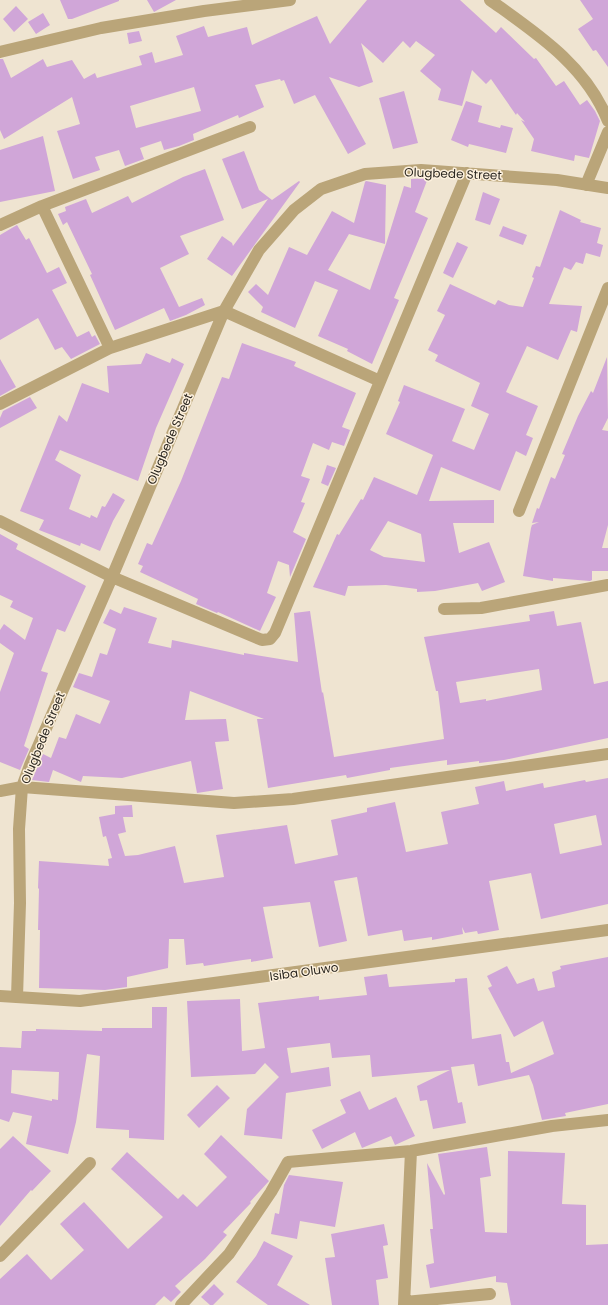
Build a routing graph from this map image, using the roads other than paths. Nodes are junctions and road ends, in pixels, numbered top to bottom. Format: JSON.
{"nodes":[{"id":1,"x":290,"y":0,"type":"edge"},
{"id":2,"x":490,"y":0,"type":"edge"},
{"id":3,"x":0,"y":52,"type":"edge"},
{"id":4,"x":608,"y":121,"type":"edge"},
{"id":5,"x":250,"y":127,"type":"dead end"},
{"id":6,"x":608,"y":132,"type":"edge"},
{"id":7,"x":467,"y":173,"type":"junction"},
{"id":8,"x":586,"y":185,"type":"junction"},
{"id":9,"x":608,"y":188,"type":"edge"},
{"id":10,"x":42,"y":206,"type":"junction"},
{"id":11,"x":0,"y":225,"type":"edge"},
{"id":12,"x":608,"y":288,"type":"edge"},
{"id":13,"x":224,"y":311,"type":"junction"},
{"id":14,"x":110,"y":348,"type":"junction"},
{"id":15,"x":380,"y":381,"type":"junction"},
{"id":16,"x":0,"y":404,"type":"edge"},
{"id":17,"x":519,"y":512,"type":"dead end"},
{"id":18,"x":0,"y":521,"type":"edge"},
{"id":19,"x":112,"y":577,"type":"junction"},
{"id":20,"x":608,"y":585,"type":"edge"},
{"id":21,"x":444,"y":610,"type":"dead end"},
{"id":22,"x":608,"y":754,"type":"edge"},
{"id":23,"x":22,"y":787,"type":"junction"},
{"id":24,"x":0,"y":791,"type":"edge"},
{"id":25,"x":608,"y":930,"type":"edge"},
{"id":26,"x":0,"y":996,"type":"edge"},
{"id":27,"x":17,"y":997,"type":"junction"},
{"id":28,"x":608,"y":1120,"type":"edge"},
{"id":29,"x":411,"y":1151,"type":"junction"},
{"id":30,"x":90,"y":1163,"type":"dead end"},
{"id":31,"x":0,"y":1256,"type":"edge"},
{"id":32,"x":490,"y":1294,"type":"dead end"},
{"id":33,"x":404,"y":1304,"type":"edge"},
{"id":34,"x":180,"y":1305,"type":"edge"}],
"edges":[{"from":1,"to":3,"type":"street"},
{"from":2,"to":4,"type":"street"},
{"from":5,"to":10,"type":"street"},
{"from":6,"to":8,"type":"street"},
{"from":7,"to":8,"type":"street","name":"Olugbede Street"},
{"from":7,"to":13,"type":"street","name":"Olugbede Street"},
{"from":7,"to":15,"type":"street"},
{"from":8,"to":9,"type":"street","name":"Olugbede Street"},
{"from":10,"to":11,"type":"street"},
{"from":10,"to":14,"type":"street"},
{"from":12,"to":17,"type":"street"},
{"from":13,"to":14,"type":"street"},
{"from":13,"to":15,"type":"street"},
{"from":13,"to":19,"type":"street","name":"Olugbede Street"},
{"from":14,"to":16,"type":"street"},
{"from":15,"to":19,"type":"street"},
{"from":18,"to":19,"type":"street"},
{"from":19,"to":23,"type":"street","name":"Olugbede Street"},
{"from":20,"to":21,"type":"street"},
{"from":22,"to":23,"type":"street"},
{"from":23,"to":24,"type":"street"},
{"from":23,"to":27,"type":"street","name":"Olugbede Street"},
{"from":25,"to":27,"type":"street","name":"Isiba Oluwo"},
{"from":26,"to":27,"type":"street","name":"Isiba Oluwo"},
{"from":28,"to":29,"type":"street"},
{"from":29,"to":33,"type":"street"},
{"from":29,"to":34,"type":"street"},
{"from":30,"to":31,"type":"street"},
{"from":32,"to":33,"type":"street"}]}
